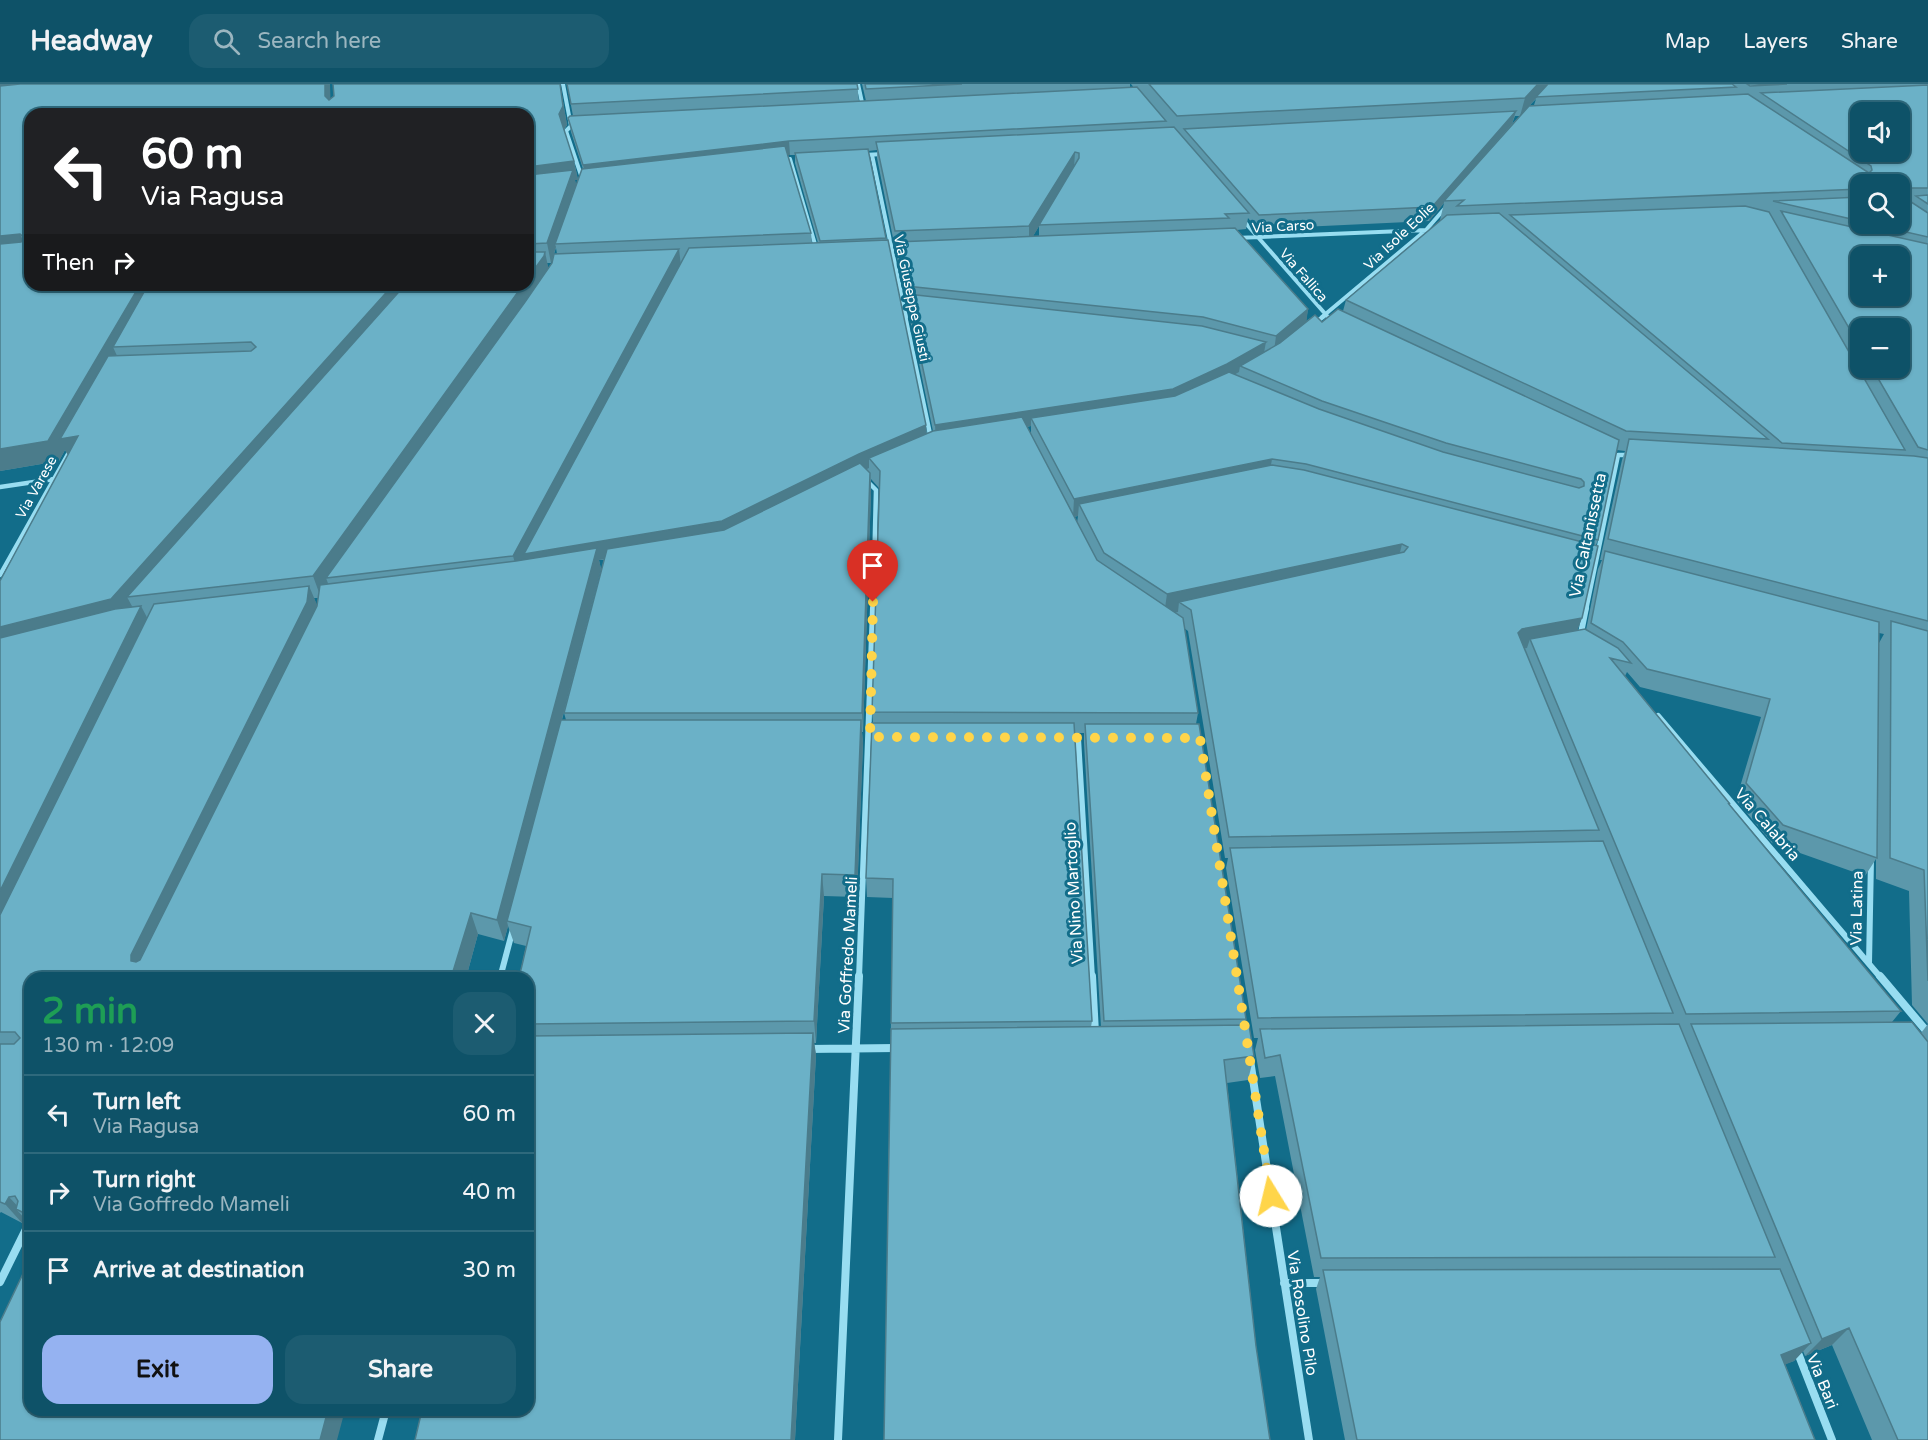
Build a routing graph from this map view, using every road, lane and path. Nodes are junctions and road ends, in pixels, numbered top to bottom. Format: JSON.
{"nodes":[{"id":1,"x":563,"y":84,"type":"edge"},
{"id":2,"x":858,"y":84,"type":"edge"},
{"id":3,"x":864,"y":111,"type":"edge"},
{"id":4,"x":582,"y":125,"type":"edge"},
{"id":5,"x":571,"y":126,"type":"junction"},
{"id":6,"x":895,"y":154,"type":"edge"},
{"id":7,"x":872,"y":155,"type":"junction"},
{"id":8,"x":860,"y":156,"type":"edge"},
{"id":9,"x":790,"y":159,"type":"junction"},
{"id":10,"x":802,"y":159,"type":"edge"},
{"id":11,"x":778,"y":161,"type":"edge"},
{"id":12,"x":595,"y":181,"type":"edge"},
{"id":13,"x":583,"y":183,"type":"junction"},
{"id":14,"x":572,"y":184,"type":"edge"},
{"id":15,"x":1449,"y":204,"type":"edge"},
{"id":16,"x":1234,"y":210,"type":"edge"},
{"id":17,"x":1435,"y":229,"type":"edge"},
{"id":18,"x":1426,"y":230,"type":"junction"},
{"id":19,"x":1257,"y":237,"type":"junction"},
{"id":20,"x":1228,"y":238,"type":"edge"},
{"id":21,"x":903,"y":253,"type":"edge"},
{"id":22,"x":891,"y":254,"type":"junction"},
{"id":23,"x":818,"y":256,"type":"edge"},
{"id":24,"x":902,"y":305,"type":"junction"},
{"id":25,"x":914,"y":307,"type":"edge"},
{"id":26,"x":1324,"y":316,"type":"junction"},
{"id":27,"x":1335,"y":321,"type":"edge"},
{"id":28,"x":1308,"y":329,"type":"edge"},
{"id":29,"x":76,"y":441,"type":"edge"},
{"id":30,"x":932,"y":446,"type":"edge"},
{"id":31,"x":1608,"y":450,"type":"edge"},
{"id":32,"x":1618,"y":455,"type":"junction"},
{"id":33,"x":1642,"y":456,"type":"edge"},
{"id":34,"x":872,"y":472,"type":"edge"},
{"id":35,"x":54,"y":479,"type":"junction"},
{"id":36,"x":0,"y":488,"type":"edge"},
{"id":37,"x":1584,"y":560,"type":"edge"},
{"id":38,"x":1595,"y":563,"type":"junction"},
{"id":39,"x":1607,"y":566,"type":"edge"},
{"id":40,"x":0,"y":575,"type":"edge"},
{"id":41,"x":1578,"y":644,"type":"edge"},
{"id":42,"x":1652,"y":710,"type":"edge"},
{"id":43,"x":859,"y":737,"type":"edge"},
{"id":44,"x":870,"y":737,"type":"junction"},
{"id":45,"x":1066,"y":738,"type":"edge"},
{"id":46,"x":1078,"y":738,"type":"junction"},
{"id":47,"x":1089,"y":738,"type":"edge"},
{"id":48,"x":1871,"y":847,"type":"edge"},
{"id":49,"x":515,"y":921,"type":"edge"},
{"id":50,"x":1869,"y":964,"type":"junction"},
{"id":51,"x":502,"y":972,"type":"edge"},
{"id":52,"x":1928,"y":1035,"type":"edge"},
{"id":53,"x":1916,"y":1037,"type":"edge"},
{"id":54,"x":1096,"y":1046,"type":"edge"},
{"id":55,"x":856,"y":1048,"type":"junction"},
{"id":56,"x":904,"y":1048,"type":"edge"},
{"id":57,"x":798,"y":1049,"type":"edge"},
{"id":58,"x":1249,"y":1055,"type":"edge"},
{"id":59,"x":24,"y":1233,"type":"edge"},
{"id":60,"x":0,"y":1282,"type":"edge"},
{"id":61,"x":1332,"y":1282,"type":"edge"},
{"id":62,"x":1284,"y":1283,"type":"junction"},
{"id":63,"x":1790,"y":1335,"type":"edge"},
{"id":64,"x":384,"y":1416,"type":"edge"},
{"id":65,"x":378,"y":1440,"type":"edge"},
{"id":66,"x":838,"y":1440,"type":"edge"},
{"id":67,"x":1309,"y":1440,"type":"edge"},
{"id":68,"x":1832,"y":1440,"type":"edge"}],
"edges":[{"from":1,"to":5,"type":"street"},
{"from":2,"to":3,"type":"street"},
{"from":4,"to":5,"type":"street"},
{"from":5,"to":13,"type":"street"},
{"from":6,"to":7,"type":"street"},
{"from":7,"to":8,"type":"street"},
{"from":7,"to":22,"type":"street","name":"Via Giuseppe Giusti"},
{"from":9,"to":10,"type":"street"},
{"from":9,"to":11,"type":"street"},
{"from":9,"to":23,"type":"street"},
{"from":12,"to":13,"type":"street"},
{"from":13,"to":14,"type":"street"},
{"from":15,"to":18,"type":"street","name":"Via Isole Eolie"},
{"from":16,"to":19,"type":"street","name":"Via Fallica"},
{"from":17,"to":18,"type":"street","name":"Via Carso"},
{"from":18,"to":19,"type":"street","name":"Via Carso"},
{"from":18,"to":26,"type":"street","name":"Via Isole Eolie"},
{"from":19,"to":20,"type":"street","name":"Via Carso"},
{"from":19,"to":26,"type":"street","name":"Via Fallica"},
{"from":21,"to":22,"type":"street"},
{"from":22,"to":24,"type":"street","name":"Via Giuseppe Giusti"},
{"from":24,"to":25,"type":"street"},
{"from":24,"to":30,"type":"street","name":"Via Giuseppe Giusti"},
{"from":26,"to":27,"type":"street"},
{"from":26,"to":28,"type":"street","name":"Via Isole Eolie"},
{"from":29,"to":35,"type":"street","name":"Via Varese"},
{"from":31,"to":32,"type":"street"},
{"from":32,"to":33,"type":"street","name":"Via Caltanissetta"},
{"from":32,"to":38,"type":"street","name":"Via Caltanissetta"},
{"from":34,"to":44,"type":"street","name":"Via Goffredo Mameli"},
{"from":35,"to":36,"type":"street"},
{"from":35,"to":40,"type":"street","name":"Via Varese"},
{"from":37,"to":38,"type":"street"},
{"from":38,"to":39,"type":"street"},
{"from":38,"to":41,"type":"street","name":"Via Caltanissetta"},
{"from":42,"to":50,"type":"street","name":"Via Calabria"},
{"from":43,"to":44,"type":"street"},
{"from":44,"to":55,"type":"street","name":"Via Goffredo Mameli"},
{"from":45,"to":46,"type":"street"},
{"from":46,"to":47,"type":"street"},
{"from":46,"to":54,"type":"street","name":"Via Nino Martoglio"},
{"from":48,"to":50,"type":"street","name":"Via Latina"},
{"from":49,"to":51,"type":"street"},
{"from":50,"to":52,"type":"street","name":"Via Calabria"},
{"from":52,"to":53,"type":"street"},
{"from":55,"to":56,"type":"street"},
{"from":55,"to":57,"type":"street"},
{"from":55,"to":66,"type":"street","name":"Via Goffredo Mameli"},
{"from":58,"to":62,"type":"street","name":"Via Rosolino Pilo"},
{"from":59,"to":60,"type":"street"},
{"from":61,"to":62,"type":"street"},
{"from":62,"to":67,"type":"street","name":"Via Rosolino Pilo"},
{"from":63,"to":68,"type":"street","name":"Via Bari"},
{"from":64,"to":65,"type":"street"}]}
